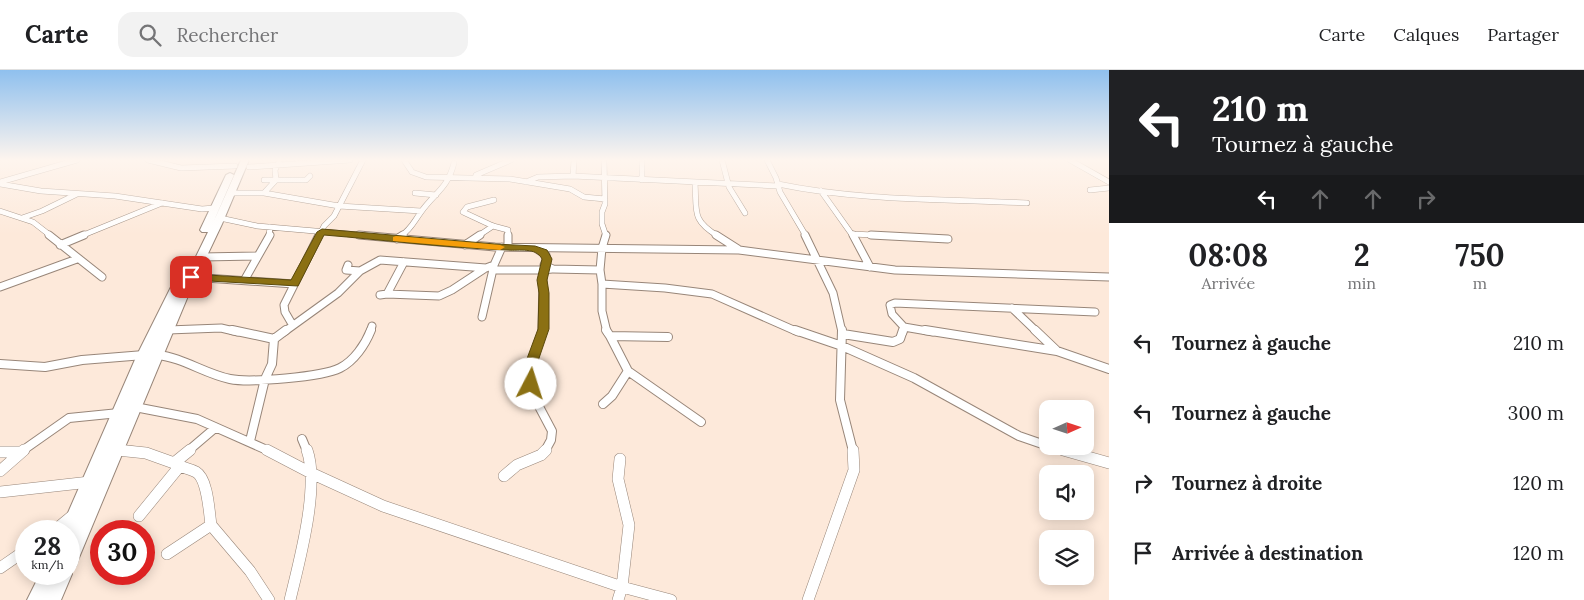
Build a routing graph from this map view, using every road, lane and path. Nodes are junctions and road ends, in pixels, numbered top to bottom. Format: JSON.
{"nodes":[{"id":1,"x":728,"y":184,"type":"edge"},
{"id":2,"x":12,"y":185,"type":"edge"},
{"id":3,"x":231,"y":185,"type":"edge"},
{"id":4,"x":233,"y":185,"type":"edge"},
{"id":5,"x":272,"y":185,"type":"edge"},
{"id":6,"x":350,"y":185,"type":"edge"},
{"id":7,"x":444,"y":185,"type":"edge"},
{"id":8,"x":543,"y":185,"type":"edge"},
{"id":9,"x":605,"y":185,"type":"edge"},
{"id":10,"x":695,"y":185,"type":"edge"},
{"id":11,"x":765,"y":185,"type":"edge"},
{"id":12,"x":778,"y":185,"type":"junction"},
{"id":13,"x":1109,"y":188,"type":"edge"},
{"id":14,"x":1090,"y":190,"type":"dead end"},
{"id":15,"x":821,"y":191,"type":"junction"},
{"id":16,"x":415,"y":192,"type":"dead end"},
{"id":17,"x":230,"y":193,"type":"junction"},
{"id":18,"x":264,"y":193,"type":"junction"},
{"id":19,"x":76,"y":194,"type":"junction"},
{"id":20,"x":436,"y":195,"type":"junction"},
{"id":21,"x":605,"y":199,"type":"junction"},
{"id":22,"x":494,"y":200,"type":"dead end"},
{"id":23,"x":162,"y":203,"type":"junction"},
{"id":24,"x":1027,"y":203,"type":"dead end"},
{"id":25,"x":339,"y":206,"type":"junction"},
{"id":26,"x":0,"y":211,"type":"edge"},
{"id":27,"x":421,"y":211,"type":"junction"},
{"id":28,"x":217,"y":213,"type":"junction"},
{"id":29,"x":745,"y":214,"type":"dead end"},
{"id":30,"x":22,"y":218,"type":"junction"},
{"id":31,"x":493,"y":226,"type":"junction"},
{"id":32,"x":270,"y":227,"type":"junction"},
{"id":33,"x":322,"y":232,"type":"junction"},
{"id":34,"x":852,"y":234,"type":"junction"},
{"id":35,"x":398,"y":239,"type":"junction"},
{"id":36,"x":948,"y":240,"type":"dead end"},
{"id":37,"x":60,"y":245,"type":"junction"},
{"id":38,"x":465,"y":245,"type":"junction"},
{"id":39,"x":505,"y":247,"type":"junction"},
{"id":40,"x":535,"y":248,"type":"junction"},
{"id":41,"x":602,"y":248,"type":"junction"},
{"id":42,"x":739,"y":250,"type":"junction"},
{"id":43,"x":258,"y":256,"type":"junction"},
{"id":44,"x":202,"y":257,"type":"junction"},
{"id":45,"x":78,"y":259,"type":"junction"},
{"id":46,"x":818,"y":259,"type":"junction"},
{"id":47,"x":404,"y":262,"type":"junction"},
{"id":48,"x":348,"y":265,"type":"dead end"},
{"id":49,"x":870,"y":267,"type":"junction"},
{"id":50,"x":491,"y":268,"type":"junction"},
{"id":51,"x":547,"y":268,"type":"junction"},
{"id":52,"x":600,"y":270,"type":"junction"},
{"id":53,"x":360,"y":271,"type":"junction"},
{"id":54,"x":102,"y":277,"type":"dead end"},
{"id":55,"x":191,"y":277,"type":"junction"},
{"id":56,"x":1109,"y":277,"type":"edge"},
{"id":57,"x":245,"y":279,"type":"junction"},
{"id":58,"x":294,"y":284,"type":"junction"},
{"id":59,"x":602,"y":284,"type":"junction"},
{"id":60,"x":0,"y":287,"type":"edge"},
{"id":61,"x":1012,"y":308,"type":"junction"},
{"id":62,"x":1095,"y":312,"type":"dead end"},
{"id":63,"x":482,"y":317,"type":"dead end"},
{"id":64,"x":292,"y":324,"type":"junction"},
{"id":65,"x":372,"y":326,"type":"dead end"},
{"id":66,"x":904,"y":327,"type":"junction"},
{"id":67,"x":168,"y":330,"type":"junction"},
{"id":68,"x":843,"y":334,"type":"junction"},
{"id":69,"x":610,"y":336,"type":"junction"},
{"id":70,"x":668,"y":337,"type":"dead end"},
{"id":71,"x":274,"y":339,"type":"junction"},
{"id":72,"x":842,"y":346,"type":"junction"},
{"id":73,"x":1057,"y":351,"type":"junction"},
{"id":74,"x":150,"y":355,"type":"junction"},
{"id":75,"x":0,"y":364,"type":"edge"},
{"id":76,"x":1109,"y":369,"type":"edge"},
{"id":77,"x":628,"y":371,"type":"junction"},
{"id":78,"x":265,"y":379,"type":"junction"},
{"id":79,"x":603,"y":404,"type":"dead end"},
{"id":80,"x":135,"y":407,"type":"junction"},
{"id":81,"x":119,"y":413,"type":"junction"},
{"id":82,"x":700,"y":422,"type":"dead end"},
{"id":83,"x":215,"y":428,"type":"junction"},
{"id":84,"x":302,"y":439,"type":"dead end"},
{"id":85,"x":250,"y":441,"type":"junction"},
{"id":86,"x":1039,"y":443,"type":"edge"},
{"id":87,"x":117,"y":450,"type":"junction"},
{"id":88,"x":0,"y":452,"type":"edge"},
{"id":89,"x":21,"y":452,"type":"junction"},
{"id":90,"x":1081,"y":455,"type":"edge"},
{"id":91,"x":620,"y":459,"type":"dead end"},
{"id":92,"x":1109,"y":463,"type":"edge"},
{"id":93,"x":176,"y":465,"type":"junction"},
{"id":94,"x":0,"y":471,"type":"edge"},
{"id":95,"x":311,"y":473,"type":"junction"},
{"id":96,"x":504,"y":476,"type":"dead end"},
{"id":97,"x":91,"y":482,"type":"junction"},
{"id":98,"x":0,"y":492,"type":"edge"},
{"id":99,"x":78,"y":511,"type":"junction"},
{"id":100,"x":139,"y":516,"type":"dead end"},
{"id":101,"x":67,"y":520,"type":"edge"},
{"id":102,"x":74,"y":520,"type":"edge"},
{"id":103,"x":211,"y":525,"type":"junction"},
{"id":104,"x":80,"y":535,"type":"edge"},
{"id":105,"x":167,"y":554,"type":"dead end"},
{"id":106,"x":15,"y":558,"type":"edge"},
{"id":107,"x":0,"y":568,"type":"edge"},
{"id":108,"x":44,"y":585,"type":"edge"},
{"id":109,"x":58,"y":585,"type":"edge"},
{"id":110,"x":622,"y":588,"type":"junction"},
{"id":111,"x":37,"y":600,"type":"edge"},
{"id":112,"x":51,"y":600,"type":"edge"},
{"id":113,"x":269,"y":600,"type":"edge"},
{"id":114,"x":290,"y":600,"type":"edge"},
{"id":115,"x":618,"y":600,"type":"edge"},
{"id":116,"x":672,"y":600,"type":"edge"},
{"id":117,"x":808,"y":600,"type":"edge"}],
"edges":[{"from":1,"to":29,"type":"street"},
{"from":2,"to":19,"type":"street"},
{"from":3,"to":28,"type":"main road"},
{"from":4,"to":17,"type":"main road"},
{"from":5,"to":18,"type":"street"},
{"from":6,"to":25,"type":"street"},
{"from":7,"to":20,"type":"street"},
{"from":8,"to":21,"type":"street"},
{"from":9,"to":21,"type":"street"},
{"from":10,"to":42,"type":"street"},
{"from":11,"to":12,"type":"street"},
{"from":12,"to":15,"type":"street"},
{"from":12,"to":46,"type":"street"},
{"from":13,"to":14,"type":"street"},
{"from":15,"to":24,"type":"street"},
{"from":15,"to":34,"type":"street"},
{"from":16,"to":20,"type":"street"},
{"from":17,"to":18,"type":"street"},
{"from":17,"to":28,"type":"main road"},
{"from":18,"to":25,"type":"street"},
{"from":19,"to":23,"type":"street"},
{"from":19,"to":30,"type":"street"},
{"from":20,"to":27,"type":"street"},
{"from":21,"to":41,"type":"street"},
{"from":22,"to":31,"type":"street"},
{"from":23,"to":28,"type":"street"},
{"from":23,"to":37,"type":"street"},
{"from":25,"to":27,"type":"street"},
{"from":25,"to":33,"type":"street"},
{"from":26,"to":30,"type":"street"},
{"from":27,"to":35,"type":"street"},
{"from":28,"to":32,"type":"street"},
{"from":28,"to":44,"type":"main road"},
{"from":28,"to":74,"type":"main road"},
{"from":30,"to":37,"type":"street"},
{"from":31,"to":38,"type":"street"},
{"from":31,"to":39,"type":"street"},
{"from":32,"to":33,"type":"street"},
{"from":32,"to":43,"type":"street"},
{"from":33,"to":35,"type":"street"},
{"from":33,"to":58,"type":"street"},
{"from":34,"to":36,"type":"street"},
{"from":34,"to":49,"type":"street"},
{"from":35,"to":38,"type":"street"},
{"from":37,"to":45,"type":"street"},
{"from":38,"to":39,"type":"street"},
{"from":39,"to":40,"type":"street"},
{"from":39,"to":50,"type":"street"},
{"from":40,"to":41,"type":"street"},
{"from":40,"to":51,"type":"street"},
{"from":41,"to":42,"type":"street"},
{"from":41,"to":52,"type":"street"},
{"from":42,"to":46,"type":"street"},
{"from":43,"to":44,"type":"street"},
{"from":43,"to":57,"type":"street"},
{"from":44,"to":55,"type":"main road"},
{"from":45,"to":54,"type":"street"},
{"from":45,"to":60,"type":"street"},
{"from":46,"to":49,"type":"street"},
{"from":46,"to":68,"type":"street"},
{"from":47,"to":50,"type":"street"},
{"from":47,"to":50,"type":"street"},
{"from":47,"to":53,"type":"street"},
{"from":48,"to":53,"type":"street"},
{"from":49,"to":56,"type":"street"},
{"from":50,"to":51,"type":"street"},
{"from":50,"to":63,"type":"street"},
{"from":51,"to":52,"type":"street"},
{"from":51,"to":96,"type":"street"},
{"from":52,"to":59,"type":"street"},
{"from":53,"to":64,"type":"street"},
{"from":55,"to":57,"type":"street"},
{"from":55,"to":67,"type":"main road"},
{"from":57,"to":58,"type":"street"},
{"from":58,"to":64,"type":"street"},
{"from":59,"to":69,"type":"street"},
{"from":59,"to":72,"type":"street"},
{"from":61,"to":62,"type":"street"},
{"from":61,"to":66,"type":"street"},
{"from":61,"to":73,"type":"street"},
{"from":64,"to":71,"type":"street"},
{"from":65,"to":78,"type":"street"},
{"from":66,"to":68,"type":"street"},
{"from":66,"to":73,"type":"street"},
{"from":67,"to":71,"type":"street"},
{"from":67,"to":74,"type":"main road"},
{"from":68,"to":72,"type":"street"},
{"from":69,"to":70,"type":"street"},
{"from":69,"to":77,"type":"street"},
{"from":71,"to":78,"type":"street"},
{"from":72,"to":86,"type":"street"},
{"from":72,"to":117,"type":"street"},
{"from":73,"to":76,"type":"street"},
{"from":74,"to":75,"type":"street"},
{"from":74,"to":78,"type":"street"},
{"from":74,"to":80,"type":"main road"},
{"from":74,"to":81,"type":"main road"},
{"from":77,"to":79,"type":"street"},
{"from":77,"to":82,"type":"street"},
{"from":78,"to":85,"type":"street"},
{"from":80,"to":83,"type":"street"},
{"from":80,"to":87,"type":"main road"},
{"from":81,"to":89,"type":"street"},
{"from":81,"to":97,"type":"main road"},
{"from":83,"to":85,"type":"street"},
{"from":83,"to":93,"type":"street"},
{"from":84,"to":95,"type":"street"},
{"from":85,"to":95,"type":"street"},
{"from":87,"to":93,"type":"street"},
{"from":87,"to":104,"type":"main road"},
{"from":88,"to":89,"type":"street"},
{"from":89,"to":94,"type":"street"},
{"from":90,"to":92,"type":"street"},
{"from":91,"to":110,"type":"street"},
{"from":93,"to":100,"type":"street"},
{"from":93,"to":103,"type":"street"},
{"from":95,"to":110,"type":"street"},
{"from":95,"to":114,"type":"street"},
{"from":97,"to":98,"type":"street"},
{"from":97,"to":99,"type":"main road"},
{"from":99,"to":101,"type":"street"},
{"from":99,"to":102,"type":"main road"},
{"from":103,"to":105,"type":"street"},
{"from":103,"to":113,"type":"street"},
{"from":106,"to":107,"type":"street"},
{"from":108,"to":111,"type":"main road"},
{"from":109,"to":112,"type":"main road"},
{"from":110,"to":115,"type":"street"},
{"from":110,"to":116,"type":"street"}]}
